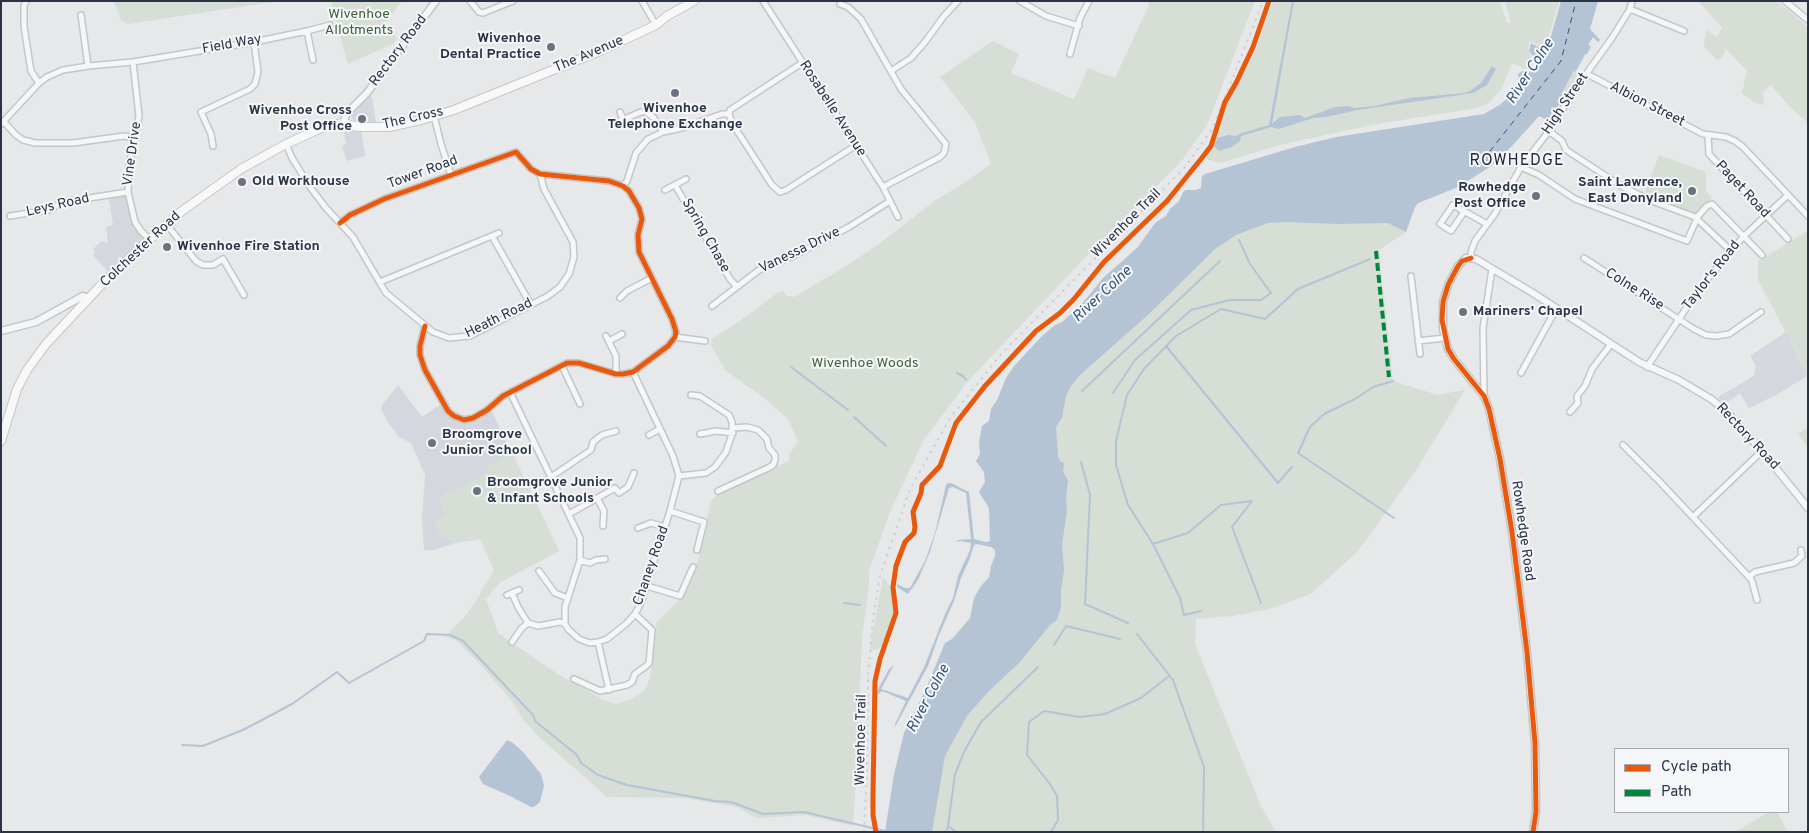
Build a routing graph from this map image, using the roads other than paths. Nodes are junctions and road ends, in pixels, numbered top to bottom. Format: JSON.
{"nodes":[{"id":1,"x":26,"y":1,"type":"edge"},
{"id":2,"x":436,"y":1,"type":"edge"},
{"id":3,"x":470,"y":1,"type":"edge"},
{"id":4,"x":513,"y":1,"type":"edge"},
{"id":5,"x":642,"y":1,"type":"edge"},
{"id":6,"x":694,"y":1,"type":"edge"},
{"id":7,"x":763,"y":1,"type":"edge"},
{"id":8,"x":958,"y":1,"type":"edge"},
{"id":9,"x":1020,"y":1,"type":"edge"},
{"id":10,"x":1089,"y":1,"type":"edge"},
{"id":11,"x":1632,"y":1,"type":"edge"},
{"id":12,"x":1785,"y":1,"type":"edge"},
{"id":13,"x":841,"y":2,"type":"edge"},
{"id":14,"x":1630,"y":9,"type":"junction"},
{"id":15,"x":838,"y":10,"type":"dead end"},
{"id":16,"x":81,"y":15,"type":"dead end"},
{"id":17,"x":1808,"y":20,"type":"edge"},
{"id":18,"x":330,"y":25,"type":"dead end"},
{"id":19,"x":656,"y":25,"type":"junction"},
{"id":20,"x":1079,"y":26,"type":"junction"},
{"id":21,"x":1684,"y":30,"type":"dead end"},
{"id":22,"x":307,"y":32,"type":"junction"},
{"id":23,"x":254,"y":42,"type":"junction"},
{"id":24,"x":1070,"y":54,"type":"dead end"},
{"id":25,"x":313,"y":60,"type":"dead end"},
{"id":26,"x":133,"y":62,"type":"junction"},
{"id":27,"x":802,"y":63,"type":"junction"},
{"id":28,"x":88,"y":66,"type":"junction"},
{"id":29,"x":891,"y":71,"type":"junction"},
{"id":30,"x":1586,"y":74,"type":"junction"},
{"id":31,"x":39,"y":83,"type":"junction"},
{"id":32,"x":480,"y":100,"type":"joint"},
{"id":33,"x":620,"y":112,"type":"dead end"},
{"id":34,"x":729,"y":114,"type":"junction"},
{"id":35,"x":434,"y":116,"type":"junction"},
{"id":36,"x":623,"y":119,"type":"junction"},
{"id":37,"x":617,"y":122,"type":"dead end"},
{"id":38,"x":3,"y":123,"type":"edge"},
{"id":39,"x":343,"y":123,"type":"junction"},
{"id":40,"x":1549,"y":131,"type":"junction"},
{"id":41,"x":663,"y":132,"type":"junction"},
{"id":42,"x":1708,"y":135,"type":"junction"},
{"id":43,"x":135,"y":138,"type":"junction"},
{"id":44,"x":286,"y":144,"type":"junction"},
{"id":45,"x":213,"y":146,"type":"dead end"},
{"id":46,"x":855,"y":146,"type":"junction"},
{"id":47,"x":1521,"y":166,"type":"junction"},
{"id":48,"x":540,"y":174,"type":"junction"},
{"id":49,"x":452,"y":175,"type":"junction"},
{"id":50,"x":686,"y":178,"type":"dead end"},
{"id":51,"x":675,"y":185,"type":"junction"},
{"id":52,"x":623,"y":186,"type":"junction"},
{"id":53,"x":882,"y":187,"type":"junction"},
{"id":54,"x":665,"y":190,"type":"dead end"},
{"id":55,"x":128,"y":192,"type":"junction"},
{"id":56,"x":1788,"y":195,"type":"junction"},
{"id":57,"x":890,"y":201,"type":"junction"},
{"id":58,"x":15,"y":209,"type":"dead end"},
{"id":59,"x":1464,"y":212,"type":"junction"},
{"id":60,"x":1766,"y":216,"type":"junction"},
{"id":61,"x":1808,"y":216,"type":"edge"},
{"id":62,"x":898,"y":218,"type":"dead end"},
{"id":63,"x":1697,"y":219,"type":"junction"},
{"id":64,"x":340,"y":223,"type":"junction"},
{"id":65,"x":1487,"y":224,"type":"junction"},
{"id":66,"x":166,"y":225,"type":"junction"},
{"id":67,"x":500,"y":233,"type":"dead end"},
{"id":68,"x":492,"y":236,"type":"junction"},
{"id":69,"x":1744,"y":236,"type":"junction"},
{"id":70,"x":1788,"y":239,"type":"dead end"},
{"id":71,"x":150,"y":240,"type":"junction"},
{"id":72,"x":1731,"y":251,"type":"junction"},
{"id":73,"x":1762,"y":254,"type":"dead end"},
{"id":74,"x":1470,"y":258,"type":"junction"},
{"id":75,"x":1584,"y":258,"type":"dead end"},
{"id":76,"x":1492,"y":268,"type":"junction"},
{"id":77,"x":1411,"y":276,"type":"dead end"},
{"id":78,"x":652,"y":278,"type":"junction"},
{"id":79,"x":380,"y":282,"type":"junction"},
{"id":80,"x":736,"y":287,"type":"junction"},
{"id":81,"x":244,"y":295,"type":"dead end"},
{"id":82,"x":89,"y":298,"type":"junction"},
{"id":83,"x":620,"y":298,"type":"dead end"},
{"id":84,"x":531,"y":305,"type":"junction"},
{"id":85,"x":712,"y":306,"type":"dead end"},
{"id":86,"x":1556,"y":309,"type":"junction"},
{"id":87,"x":1761,"y":312,"type":"dead end"},
{"id":88,"x":1679,"y":318,"type":"junction"},
{"id":89,"x":425,"y":326,"type":"junction"},
{"id":90,"x":1,"y":331,"type":"edge"},
{"id":91,"x":622,"y":334,"type":"dead end"},
{"id":92,"x":675,"y":337,"type":"junction"},
{"id":93,"x":1445,"y":338,"type":"junction"},
{"id":94,"x":1418,"y":341,"type":"junction"},
{"id":95,"x":705,"y":342,"type":"dead end"},
{"id":96,"x":1610,"y":344,"type":"junction"},
{"id":97,"x":1420,"y":354,"type":"dead end"},
{"id":98,"x":562,"y":366,"type":"junction"},
{"id":99,"x":1647,"y":367,"type":"junction"},
{"id":100,"x":633,"y":372,"type":"junction"},
{"id":101,"x":1521,"y":373,"type":"dead end"},
{"id":102,"x":616,"y":374,"type":"junction"},
{"id":103,"x":510,"y":392,"type":"junction"},
{"id":104,"x":691,"y":395,"type":"dead end"},
{"id":105,"x":1484,"y":396,"type":"junction"},
{"id":106,"x":580,"y":404,"type":"dead end"},
{"id":107,"x":1570,"y":412,"type":"dead end"},
{"id":108,"x":660,"y":429,"type":"junction"},
{"id":109,"x":733,"y":430,"type":"junction"},
{"id":110,"x":616,"y":431,"type":"dead end"},
{"id":111,"x":700,"y":434,"type":"dead end"},
{"id":112,"x":649,"y":435,"type":"dead end"},
{"id":113,"x":1,"y":441,"type":"edge"},
{"id":114,"x":1623,"y":446,"type":"dead end"},
{"id":115,"x":1762,"y":451,"type":"junction"},
{"id":116,"x":634,"y":473,"type":"dead end"},
{"id":117,"x":551,"y":476,"type":"junction"},
{"id":118,"x":679,"y":476,"type":"junction"},
{"id":119,"x":718,"y":491,"type":"dead end"},
{"id":120,"x":597,"y":498,"type":"junction"},
{"id":121,"x":1808,"y":508,"type":"edge"},
{"id":122,"x":670,"y":511,"type":"junction"},
{"id":123,"x":569,"y":514,"type":"junction"},
{"id":124,"x":1693,"y":517,"type":"junction"},
{"id":125,"x":603,"y":526,"type":"dead end"},
{"id":126,"x":665,"y":527,"type":"junction"},
{"id":127,"x":638,"y":528,"type":"dead end"},
{"id":128,"x":697,"y":550,"type":"dead end"},
{"id":129,"x":1803,"y":554,"type":"edge"},
{"id":130,"x":605,"y":559,"type":"dead end"},
{"id":131,"x":580,"y":560,"type":"junction"},
{"id":132,"x":693,"y":567,"type":"dead end"},
{"id":133,"x":539,"y":571,"type":"dead end"},
{"id":134,"x":1750,"y":577,"type":"junction"},
{"id":135,"x":646,"y":586,"type":"junction"},
{"id":136,"x":519,"y":590,"type":"dead end"},
{"id":137,"x":568,"y":598,"type":"junction"},
{"id":138,"x":1757,"y":600,"type":"dead end"},
{"id":139,"x":635,"y":614,"type":"junction"},
{"id":140,"x":528,"y":623,"type":"junction"},
{"id":141,"x":565,"y":624,"type":"junction"},
{"id":142,"x":512,"y":642,"type":"dead end"},
{"id":143,"x":598,"y":642,"type":"junction"},
{"id":144,"x":574,"y":679,"type":"dead end"},
{"id":145,"x":609,"y":690,"type":"junction"},
{"id":146,"x":1533,"y":832,"type":"edge"}],
"edges":[{"from":1,"to":31,"type":"street"},
{"from":2,"to":39,"type":"street","name":"Rectory Road"},
{"from":3,"to":4,"type":"street"},
{"from":5,"to":19,"type":"street"},
{"from":6,"to":19,"type":"main road","name":"The Avenue"},
{"from":7,"to":27,"type":"street","name":"Rosabelle Avenue"},
{"from":8,"to":29,"type":"street"},
{"from":9,"to":20,"type":"street"},
{"from":10,"to":20,"type":"street"},
{"from":11,"to":14,"type":"street","name":"High Street"},
{"from":12,"to":17,"type":"street"},
{"from":13,"to":15,"type":"street"},
{"from":13,"to":29,"type":"street"},
{"from":14,"to":21,"type":"street"},
{"from":14,"to":30,"type":"street","name":"High Street"},
{"from":16,"to":28,"type":"street"},
{"from":18,"to":22,"type":"street","name":"Field Way"},
{"from":19,"to":32,"type":"main road","name":"The Avenue"},
{"from":20,"to":24,"type":"street"},
{"from":22,"to":23,"type":"street","name":"Field Way"},
{"from":22,"to":25,"type":"street"},
{"from":23,"to":26,"type":"street","name":"Field Way"},
{"from":23,"to":45,"type":"street"},
{"from":26,"to":28,"type":"street","name":"Field Way"},
{"from":26,"to":43,"type":"street","name":"Vine Drive"},
{"from":27,"to":34,"type":"street"},
{"from":27,"to":46,"type":"street","name":"Rosabelle Avenue"},
{"from":28,"to":31,"type":"street","name":"Field Way"},
{"from":29,"to":53,"type":"street"},
{"from":30,"to":40,"type":"street","name":"High Street"},
{"from":30,"to":42,"type":"street","name":"Albion Street"},
{"from":31,"to":38,"type":"street","name":"Field Way"},
{"from":32,"to":35,"type":"main road","name":"The Cross"},
{"from":33,"to":36,"type":"street"},
{"from":34,"to":41,"type":"street"},
{"from":34,"to":46,"type":"street"},
{"from":35,"to":39,"type":"main road","name":"The Cross"},
{"from":35,"to":49,"type":"street","name":"Tower Road"},
{"from":36,"to":37,"type":"street"},
{"from":36,"to":41,"type":"street"},
{"from":38,"to":43,"type":"street"},
{"from":39,"to":44,"type":"main road","name":"Colchester Road"},
{"from":40,"to":47,"type":"street","name":"High Street"},
{"from":40,"to":63,"type":"street"},
{"from":41,"to":52,"type":"street"},
{"from":42,"to":56,"type":"street","name":"Albion Street"},
{"from":42,"to":60,"type":"street","name":"Paget Road"},
{"from":43,"to":55,"type":"street","name":"Vine Drive"},
{"from":44,"to":64,"type":"street","name":"Heath Road"},
{"from":44,"to":66,"type":"main road","name":"Colchester Road"},
{"from":46,"to":53,"type":"street","name":"Rosabelle Avenue"},
{"from":47,"to":63,"type":"street"},
{"from":47,"to":65,"type":"street","name":"High Street"},
{"from":48,"to":49,"type":"street","name":"Tower Road"},
{"from":48,"to":52,"type":"street"},
{"from":48,"to":84,"type":"street","name":"Heath Road"},
{"from":49,"to":64,"type":"street","name":"Tower Road"},
{"from":50,"to":51,"type":"street","name":"Spring Chase"},
{"from":51,"to":54,"type":"street","name":"Spring Chase"},
{"from":51,"to":80,"type":"street","name":"Spring Chase"},
{"from":52,"to":78,"type":"street"},
{"from":53,"to":57,"type":"street","name":"Rosabelle Avenue"},
{"from":55,"to":58,"type":"street","name":"Leys Road"},
{"from":55,"to":71,"type":"street","name":"Vine Drive"},
{"from":56,"to":60,"type":"street","name":"Taylor's Road"},
{"from":56,"to":61,"type":"street","name":"Albion Street"},
{"from":57,"to":62,"type":"street","name":"Rosabelle Avenue"},
{"from":57,"to":80,"type":"street","name":"Vanessa Drive"},
{"from":59,"to":59,"type":"street"},
{"from":59,"to":65,"type":"street"},
{"from":60,"to":69,"type":"street","name":"Taylor's Road"},
{"from":60,"to":70,"type":"street","name":"Paget Road"},
{"from":63,"to":69,"type":"street"},
{"from":63,"to":72,"type":"street"},
{"from":64,"to":79,"type":"street","name":"Heath Road"},
{"from":65,"to":74,"type":"street","name":"High Street"},
{"from":66,"to":71,"type":"main road","name":"Colchester Road"},
{"from":66,"to":81,"type":"street"},
{"from":67,"to":68,"type":"street"},
{"from":68,"to":79,"type":"street"},
{"from":68,"to":84,"type":"street"},
{"from":69,"to":72,"type":"street","name":"Taylor's Road"},
{"from":69,"to":73,"type":"street"},
{"from":71,"to":82,"type":"main road","name":"Colchester Road"},
{"from":72,"to":88,"type":"street","name":"Taylor's Road"},
{"from":74,"to":76,"type":"street","name":"Rectory Road"},
{"from":74,"to":93,"type":"street","name":"Rowhedge Road"},
{"from":75,"to":88,"type":"street","name":"Colne Rise"},
{"from":76,"to":86,"type":"street","name":"Rectory Road"},
{"from":76,"to":105,"type":"street"},
{"from":77,"to":94,"type":"street"},
{"from":78,"to":83,"type":"street"},
{"from":78,"to":92,"type":"street"},
{"from":79,"to":89,"type":"street","name":"Heath Road"},
{"from":80,"to":85,"type":"street","name":"Vanessa Drive"},
{"from":82,"to":90,"type":"street"},
{"from":82,"to":113,"type":"main road","name":"Colchester Road"},
{"from":84,"to":89,"type":"street","name":"Heath Road"},
{"from":86,"to":96,"type":"street","name":"Rectory Road"},
{"from":86,"to":101,"type":"street"},
{"from":87,"to":88,"type":"street","name":"Colne Rise"},
{"from":88,"to":99,"type":"street","name":"Taylor's Road"},
{"from":89,"to":103,"type":"street"},
{"from":91,"to":102,"type":"street"},
{"from":92,"to":95,"type":"street"},
{"from":92,"to":100,"type":"street"},
{"from":93,"to":94,"type":"street"},
{"from":93,"to":105,"type":"street","name":"Rowhedge Road"},
{"from":94,"to":97,"type":"street"},
{"from":96,"to":99,"type":"street","name":"Rectory Road"},
{"from":96,"to":107,"type":"street"},
{"from":98,"to":102,"type":"street"},
{"from":98,"to":103,"type":"street"},
{"from":98,"to":106,"type":"street"},
{"from":99,"to":115,"type":"street","name":"Rectory Road"},
{"from":100,"to":102,"type":"street"},
{"from":100,"to":108,"type":"street"},
{"from":103,"to":117,"type":"street"},
{"from":104,"to":109,"type":"street"},
{"from":105,"to":146,"type":"street","name":"Rowhedge Road"},
{"from":108,"to":112,"type":"street"},
{"from":108,"to":118,"type":"street"},
{"from":109,"to":111,"type":"street"},
{"from":109,"to":118,"type":"street"},
{"from":109,"to":119,"type":"street"},
{"from":110,"to":117,"type":"street"},
{"from":114,"to":124,"type":"street"},
{"from":115,"to":121,"type":"street","name":"Rectory Road"},
{"from":115,"to":124,"type":"street"},
{"from":116,"to":120,"type":"street"},
{"from":117,"to":123,"type":"street"},
{"from":118,"to":122,"type":"street","name":"Chaney Road"},
{"from":120,"to":123,"type":"street"},
{"from":120,"to":125,"type":"street"},
{"from":122,"to":126,"type":"street","name":"Chaney Road"},
{"from":122,"to":128,"type":"street"},
{"from":123,"to":131,"type":"street"},
{"from":124,"to":134,"type":"street"},
{"from":126,"to":127,"type":"street"},
{"from":126,"to":135,"type":"street","name":"Chaney Road"},
{"from":129,"to":134,"type":"street"},
{"from":130,"to":131,"type":"street"},
{"from":131,"to":137,"type":"street"},
{"from":132,"to":135,"type":"street"},
{"from":133,"to":137,"type":"street"},
{"from":134,"to":138,"type":"street"},
{"from":135,"to":139,"type":"street","name":"Chaney Road"},
{"from":136,"to":140,"type":"street"},
{"from":137,"to":141,"type":"street"},
{"from":139,"to":143,"type":"street","name":"Chaney Road"},
{"from":139,"to":145,"type":"street"},
{"from":140,"to":141,"type":"street"},
{"from":140,"to":142,"type":"street"},
{"from":141,"to":143,"type":"street"},
{"from":143,"to":145,"type":"street"},
{"from":144,"to":145,"type":"street"}]}
